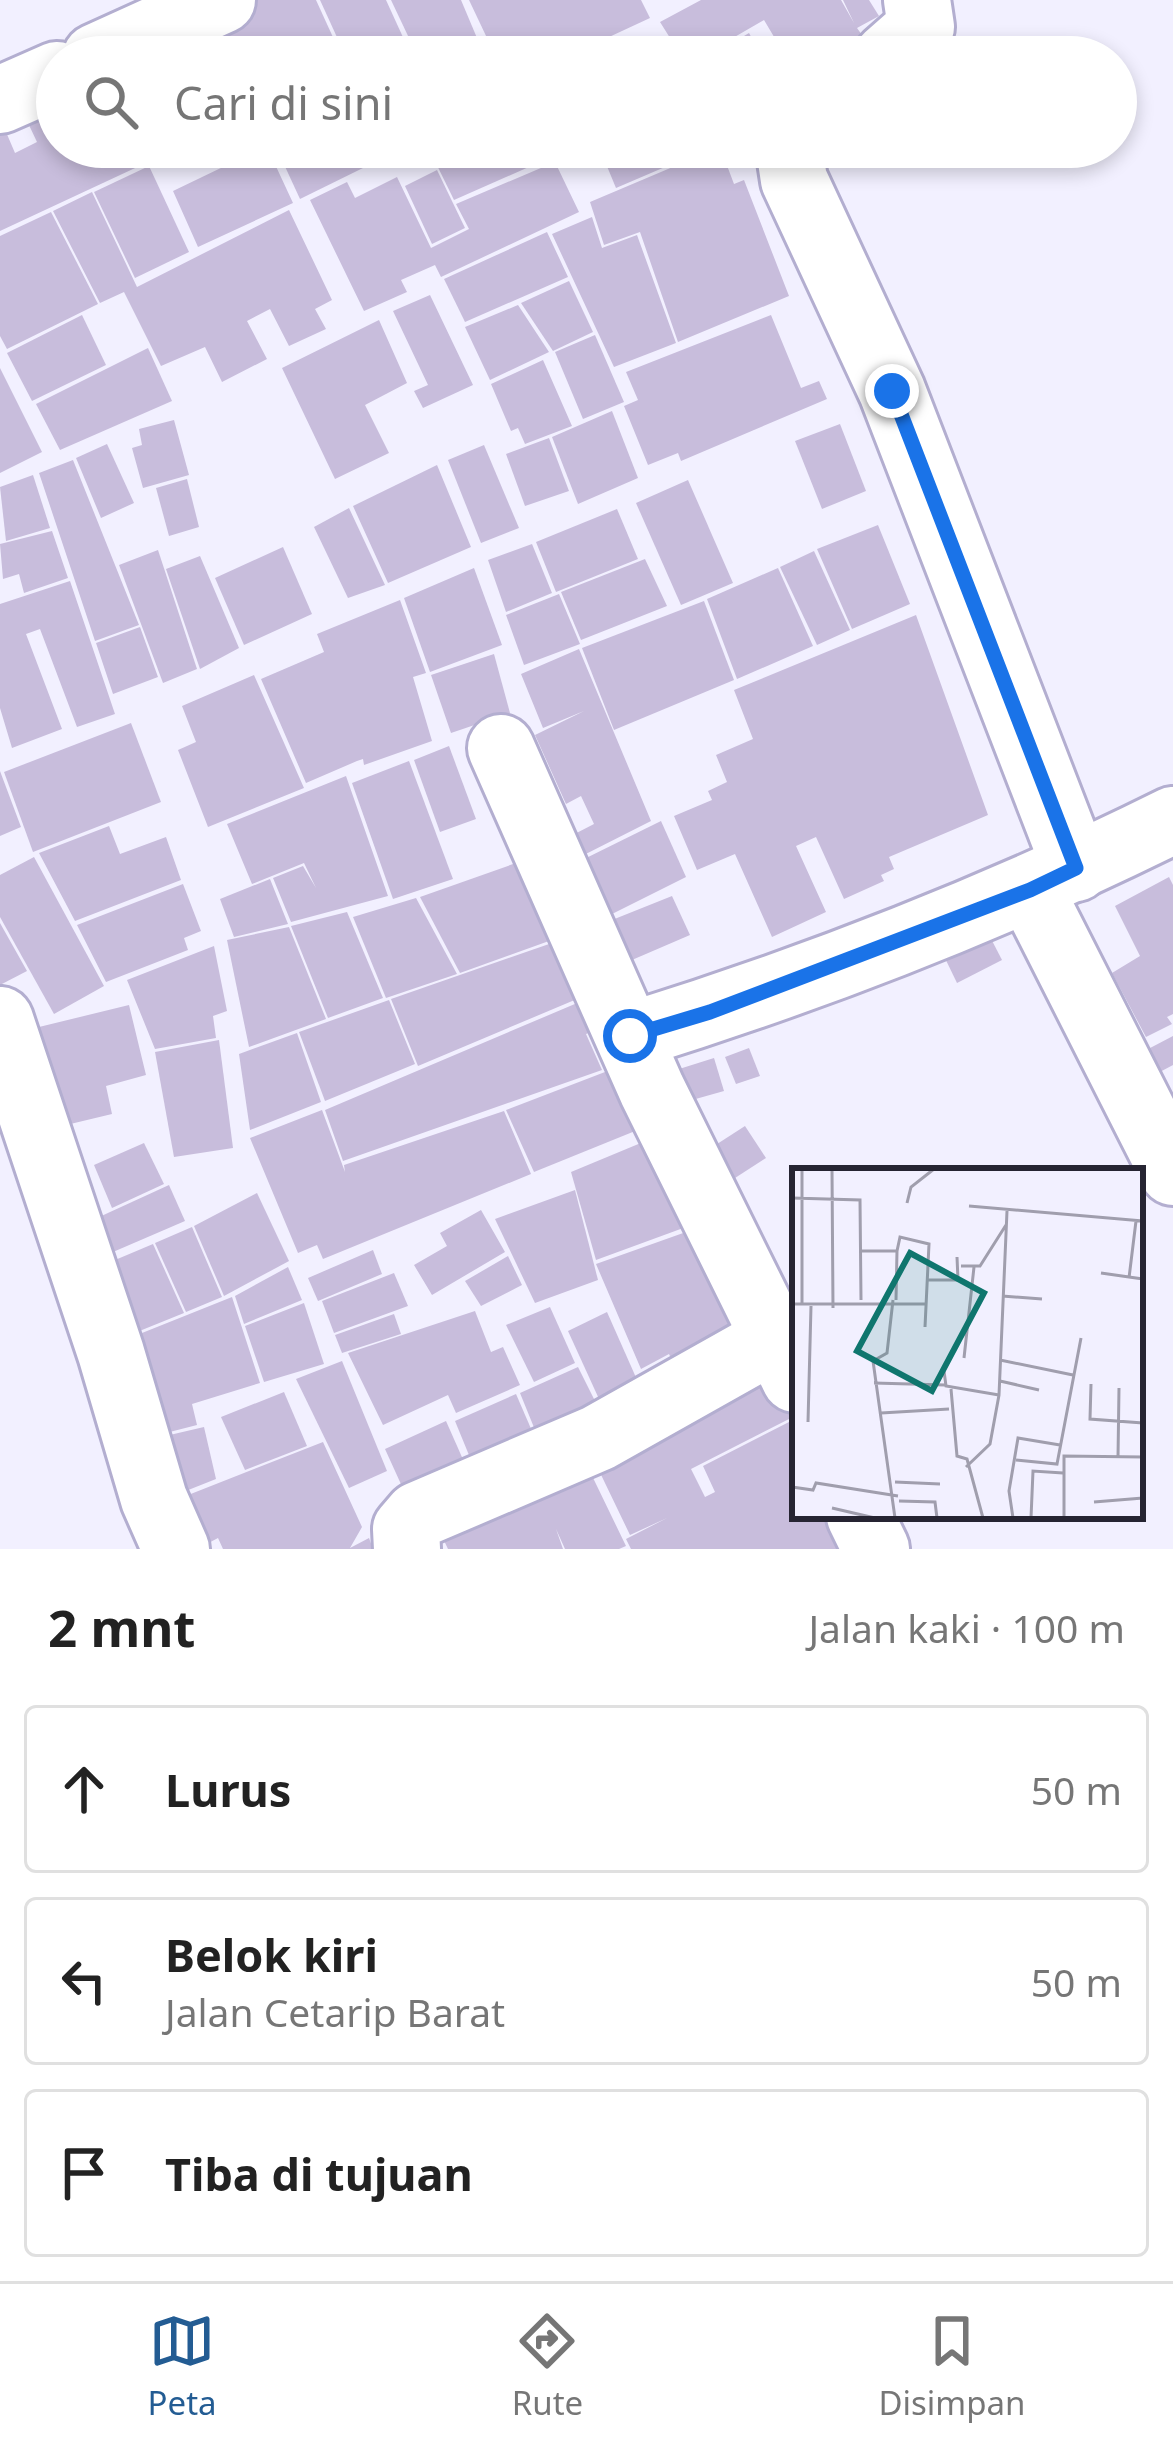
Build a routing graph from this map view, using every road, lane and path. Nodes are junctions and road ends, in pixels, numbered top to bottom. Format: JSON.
{"nodes":[{"id":1,"x":222,"y":0,"type":"edge"},
{"id":2,"x":916,"y":0,"type":"edge"},
{"id":3,"x":142,"y":36,"type":"edge"},
{"id":4,"x":911,"y":36,"type":"edge"},
{"id":5,"x":36,"y":84,"type":"edge"},
{"id":6,"x":0,"y":100,"type":"edge"},
{"id":7,"x":792,"y":168,"type":"edge"},
{"id":8,"x":501,"y":748,"type":"dead end"},
{"id":9,"x":1173,"y":820,"type":"edge"},
{"id":10,"x":1053,"y":879,"type":"junction"},
{"id":11,"x":0,"y":1020,"type":"edge"},
{"id":12,"x":630,"y":1036,"type":"junction"},
{"id":13,"x":1173,"y":1172,"type":"edge"},
{"id":14,"x":785,"y":1359,"type":"edge"},
{"id":15,"x":861,"y":1519,"type":"edge"},
{"id":16,"x":176,"y":1549,"type":"edge"},
{"id":17,"x":407,"y":1549,"type":"edge"},
{"id":18,"x":876,"y":1549,"type":"edge"}],
"edges":[{"from":1,"to":3,"type":"street"},
{"from":2,"to":4,"type":"street"},
{"from":5,"to":6,"type":"street"},
{"from":7,"to":10,"type":"street"},
{"from":8,"to":12,"type":"street"},
{"from":9,"to":10,"type":"street"},
{"from":10,"to":12,"type":"street"},
{"from":10,"to":13,"type":"street"},
{"from":11,"to":16,"type":"street"},
{"from":12,"to":14,"type":"street"},
{"from":14,"to":17,"type":"street"},
{"from":15,"to":18,"type":"street"}]}
